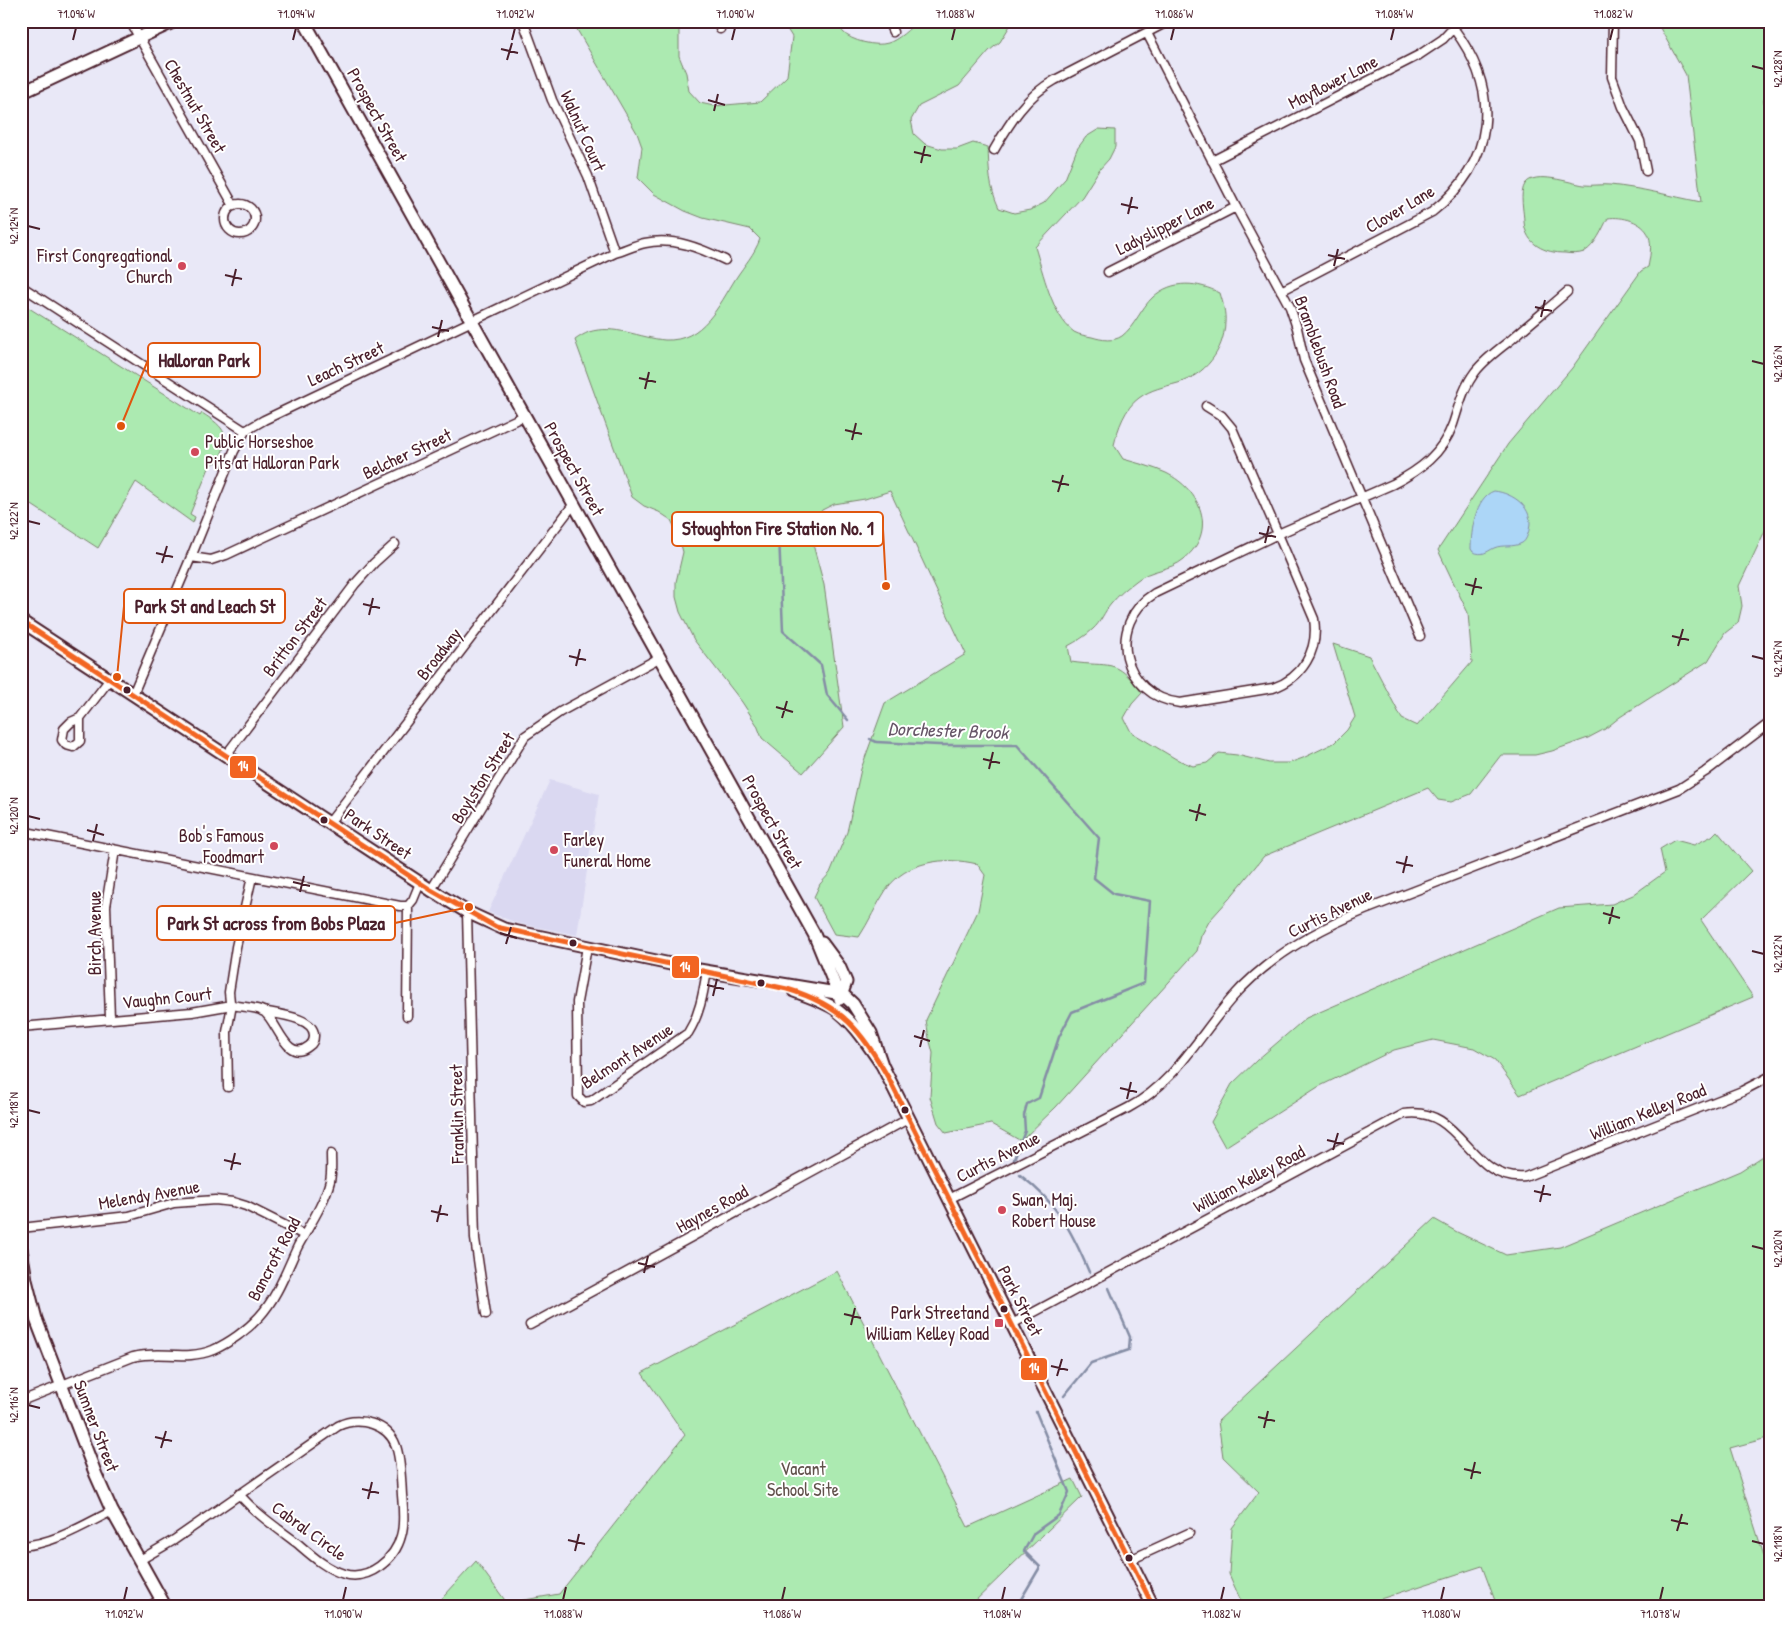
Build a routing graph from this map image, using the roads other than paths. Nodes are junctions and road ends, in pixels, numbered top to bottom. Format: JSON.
{"nodes":[{"id":1,"x":130,"y":21,"type":"edge"},
{"id":2,"x":175,"y":21,"type":"edge"},
{"id":3,"x":304,"y":21,"type":"edge"},
{"id":4,"x":522,"y":21,"type":"edge"},
{"id":5,"x":888,"y":21,"type":"edge"},
{"id":6,"x":1170,"y":21,"type":"edge"},
{"id":7,"x":1460,"y":21,"type":"edge"},
{"id":8,"x":1614,"y":21,"type":"edge"},
{"id":9,"x":1454,"y":30,"type":"junction"},
{"id":10,"x":893,"y":32,"type":"dead end"},
{"id":11,"x":1146,"y":33,"type":"junction"},
{"id":12,"x":139,"y":38,"type":"junction"},
{"id":13,"x":21,"y":93,"type":"edge"},
{"id":14,"x":994,"y":150,"type":"dead end"},
{"id":15,"x":1212,"y":161,"type":"junction"},
{"id":16,"x":1646,"y":171,"type":"dead end"},
{"id":17,"x":234,"y":206,"type":"dead end"},
{"id":18,"x":1236,"y":207,"type":"junction"},
{"id":19,"x":615,"y":253,"type":"junction"},
{"id":20,"x":725,"y":260,"type":"dead end"},
{"id":21,"x":1108,"y":272,"type":"dead end"},
{"id":22,"x":21,"y":286,"type":"edge"},
{"id":23,"x":1281,"y":290,"type":"junction"},
{"id":24,"x":1567,"y":292,"type":"dead end"},
{"id":25,"x":472,"y":322,"type":"junction"},
{"id":26,"x":1206,"y":406,"type":"dead end"},
{"id":27,"x":524,"y":416,"type":"junction"},
{"id":28,"x":246,"y":431,"type":"junction"},
{"id":29,"x":1362,"y":498,"type":"junction"},
{"id":30,"x":573,"y":505,"type":"junction"},
{"id":31,"x":1278,"y":534,"type":"junction"},
{"id":32,"x":395,"y":544,"type":"dead end"},
{"id":33,"x":191,"y":557,"type":"junction"},
{"id":34,"x":21,"y":621,"type":"edge"},
{"id":35,"x":1420,"y":636,"type":"dead end"},
{"id":36,"x":659,"y":658,"type":"junction"},
{"id":37,"x":110,"y":679,"type":"junction"},
{"id":38,"x":133,"y":694,"type":"junction"},
{"id":39,"x":80,"y":718,"type":"dead end"},
{"id":40,"x":1771,"y":722,"type":"edge"},
{"id":41,"x":226,"y":755,"type":"junction"},
{"id":42,"x":329,"y":822,"type":"junction"},
{"id":43,"x":21,"y":832,"type":"edge"},
{"id":44,"x":115,"y":850,"type":"junction"},
{"id":45,"x":252,"y":877,"type":"junction"},
{"id":46,"x":420,"y":883,"type":"junction"},
{"id":47,"x":431,"y":890,"type":"junction"},
{"id":48,"x":408,"y":906,"type":"junction"},
{"id":49,"x":468,"y":912,"type":"junction"},
{"id":50,"x":814,"y":934,"type":"junction"},
{"id":51,"x":587,"y":947,"type":"junction"},
{"id":52,"x":825,"y":962,"type":"junction"},
{"id":53,"x":707,"y":971,"type":"junction"},
{"id":54,"x":756,"y":981,"type":"junction"},
{"id":55,"x":824,"y":984,"type":"joint"},
{"id":56,"x":810,"y":988,"type":"junction"},
{"id":57,"x":839,"y":991,"type":"junction"},
{"id":58,"x":232,"y":1005,"type":"junction"},
{"id":59,"x":835,"y":1009,"type":"junction"},
{"id":60,"x":262,"y":1011,"type":"junction"},
{"id":61,"x":407,"y":1016,"type":"dead end"},
{"id":62,"x":110,"y":1018,"type":"junction"},
{"id":63,"x":21,"y":1027,"type":"edge"},
{"id":64,"x":882,"y":1065,"type":"junction"},
{"id":65,"x":1771,"y":1076,"type":"edge"},
{"id":66,"x":228,"y":1087,"type":"dead end"},
{"id":67,"x":908,"y":1118,"type":"junction"},
{"id":68,"x":330,"y":1154,"type":"dead end"},
{"id":69,"x":948,"y":1199,"type":"junction"},
{"id":70,"x":21,"y":1228,"type":"edge"},
{"id":71,"x":304,"y":1235,"type":"junction"},
{"id":72,"x":21,"y":1249,"type":"edge"},
{"id":73,"x":486,"y":1314,"type":"dead end"},
{"id":74,"x":1012,"y":1324,"type":"junction"},
{"id":75,"x":530,"y":1325,"type":"dead end"},
{"id":76,"x":61,"y":1386,"type":"junction"},
{"id":77,"x":21,"y":1401,"type":"edge"},
{"id":78,"x":239,"y":1494,"type":"junction"},
{"id":79,"x":112,"y":1511,"type":"junction"},
{"id":80,"x":1190,"y":1533,"type":"dead end"},
{"id":81,"x":21,"y":1546,"type":"edge"},
{"id":82,"x":140,"y":1560,"type":"junction"},
{"id":83,"x":1130,"y":1560,"type":"junction"},
{"id":84,"x":163,"y":1602,"type":"edge"},
{"id":85,"x":150,"y":1606,"type":"edge"},
{"id":86,"x":1153,"y":1606,"type":"edge"}],
"edges":[{"from":1,"to":12,"type":"street","name":"Chestnut Street"},
{"from":2,"to":12,"type":"main road"},
{"from":3,"to":25,"type":"main road","name":"Prospect Street"},
{"from":4,"to":19,"type":"street","name":"Walnut Court"},
{"from":5,"to":10,"type":"street"},
{"from":6,"to":11,"type":"street"},
{"from":7,"to":9,"type":"street","name":"Mayflower Lane"},
{"from":8,"to":16,"type":"street"},
{"from":9,"to":15,"type":"street","name":"Mayflower Lane"},
{"from":9,"to":23,"type":"street","name":"Clover Lane"},
{"from":11,"to":14,"type":"street"},
{"from":11,"to":15,"type":"street","name":"Bramblebush Road"},
{"from":12,"to":13,"type":"main road"},
{"from":12,"to":17,"type":"street","name":"Chestnut Street"},
{"from":15,"to":18,"type":"street","name":"Bramblebush Road"},
{"from":18,"to":21,"type":"street","name":"Ladyslipper Lane"},
{"from":18,"to":23,"type":"street","name":"Bramblebush Road"},
{"from":19,"to":20,"type":"street","name":"Leach Street"},
{"from":19,"to":25,"type":"street","name":"Leach Street"},
{"from":22,"to":28,"type":"street"},
{"from":23,"to":29,"type":"street","name":"Bramblebush Road"},
{"from":24,"to":29,"type":"street"},
{"from":25,"to":27,"type":"main road","name":"Prospect Street"},
{"from":25,"to":28,"type":"street","name":"Leach Street"},
{"from":26,"to":31,"type":"street"},
{"from":27,"to":30,"type":"main road","name":"Prospect Street"},
{"from":27,"to":33,"type":"street","name":"Belcher Street"},
{"from":28,"to":33,"type":"street","name":"Leach Street"},
{"from":29,"to":31,"type":"street"},
{"from":29,"to":35,"type":"street","name":"Bramblebush Road"},
{"from":30,"to":36,"type":"main road","name":"Prospect Street"},
{"from":30,"to":42,"type":"street","name":"Broadway"},
{"from":31,"to":31,"type":"street"},
{"from":32,"to":41,"type":"street","name":"Britton Street"},
{"from":33,"to":38,"type":"street","name":"Leach Street"},
{"from":34,"to":37,"type":"main road","name":"Park Street"},
{"from":36,"to":47,"type":"street","name":"Boylston Street"},
{"from":36,"to":50,"type":"main road","name":"Prospect Street"},
{"from":37,"to":38,"type":"main road","name":"Park Street"},
{"from":37,"to":39,"type":"street"},
{"from":38,"to":41,"type":"main road","name":"Park Street"},
{"from":40,"to":69,"type":"street","name":"Curtis Avenue"},
{"from":41,"to":42,"type":"main road","name":"Park Street"},
{"from":42,"to":46,"type":"main road","name":"Park Street"},
{"from":43,"to":44,"type":"street"},
{"from":44,"to":45,"type":"street"},
{"from":44,"to":62,"type":"street","name":"Birch Avenue"},
{"from":45,"to":48,"type":"street"},
{"from":45,"to":58,"type":"street"},
{"from":46,"to":47,"type":"main road","name":"Park Street"},
{"from":46,"to":48,"type":"street"},
{"from":47,"to":49,"type":"main road","name":"Park Street"},
{"from":48,"to":61,"type":"street"},
{"from":49,"to":51,"type":"main road","name":"Park Street"},
{"from":49,"to":73,"type":"street","name":"Franklin Street"},
{"from":50,"to":52,"type":"main road","name":"Prospect Street"},
{"from":50,"to":57,"type":"main road","name":"Prospect Street"},
{"from":51,"to":53,"type":"main road","name":"Park Street"},
{"from":51,"to":53,"type":"street","name":"Belmont Avenue"},
{"from":52,"to":55,"type":"main road","name":"Prospect Street"},
{"from":52,"to":57,"type":"main road","name":"Prospect Street"},
{"from":53,"to":54,"type":"main road","name":"Park Street"},
{"from":54,"to":56,"type":"main road","name":"Park Street"},
{"from":54,"to":59,"type":"main road","name":"Park Street"},
{"from":55,"to":56,"type":"main road","name":"Park Street"},
{"from":56,"to":57,"type":"main road","name":"Park Street"},
{"from":57,"to":59,"type":"main road"},
{"from":57,"to":64,"type":"main road","name":"Park Street"},
{"from":58,"to":60,"type":"street"},
{"from":58,"to":62,"type":"street","name":"Vaughn Court"},
{"from":58,"to":66,"type":"street","name":"Vaughn Court"},
{"from":59,"to":64,"type":"main road","name":"Park Street"},
{"from":60,"to":60,"type":"street"},
{"from":62,"to":63,"type":"street","name":"Vaughn Court"},
{"from":64,"to":67,"type":"main road","name":"Park Street"},
{"from":65,"to":74,"type":"street","name":"William Kelley Road"},
{"from":67,"to":69,"type":"main road","name":"Park Street"},
{"from":67,"to":75,"type":"street","name":"Haynes Road"},
{"from":68,"to":71,"type":"street","name":"Bancroft Road"},
{"from":69,"to":74,"type":"main road","name":"Park Street"},
{"from":70,"to":71,"type":"street","name":"Melendy Avenue"},
{"from":71,"to":76,"type":"street","name":"Bancroft Road"},
{"from":72,"to":76,"type":"main road","name":"Sumner Street"},
{"from":74,"to":83,"type":"main road","name":"Park Street"},
{"from":76,"to":77,"type":"street","name":"Bancroft Road"},
{"from":76,"to":79,"type":"main road","name":"Sumner Street"},
{"from":78,"to":78,"type":"street","name":"Cabral Circle"},
{"from":78,"to":82,"type":"street","name":"Cabral Circle"},
{"from":79,"to":81,"type":"street"},
{"from":79,"to":82,"type":"main road","name":"Sumner Street"},
{"from":80,"to":83,"type":"street"},
{"from":82,"to":84,"type":"main road","name":"Sumner Street"},
{"from":83,"to":86,"type":"main road","name":"Park Street"},
{"from":84,"to":85,"type":"street"}]}
